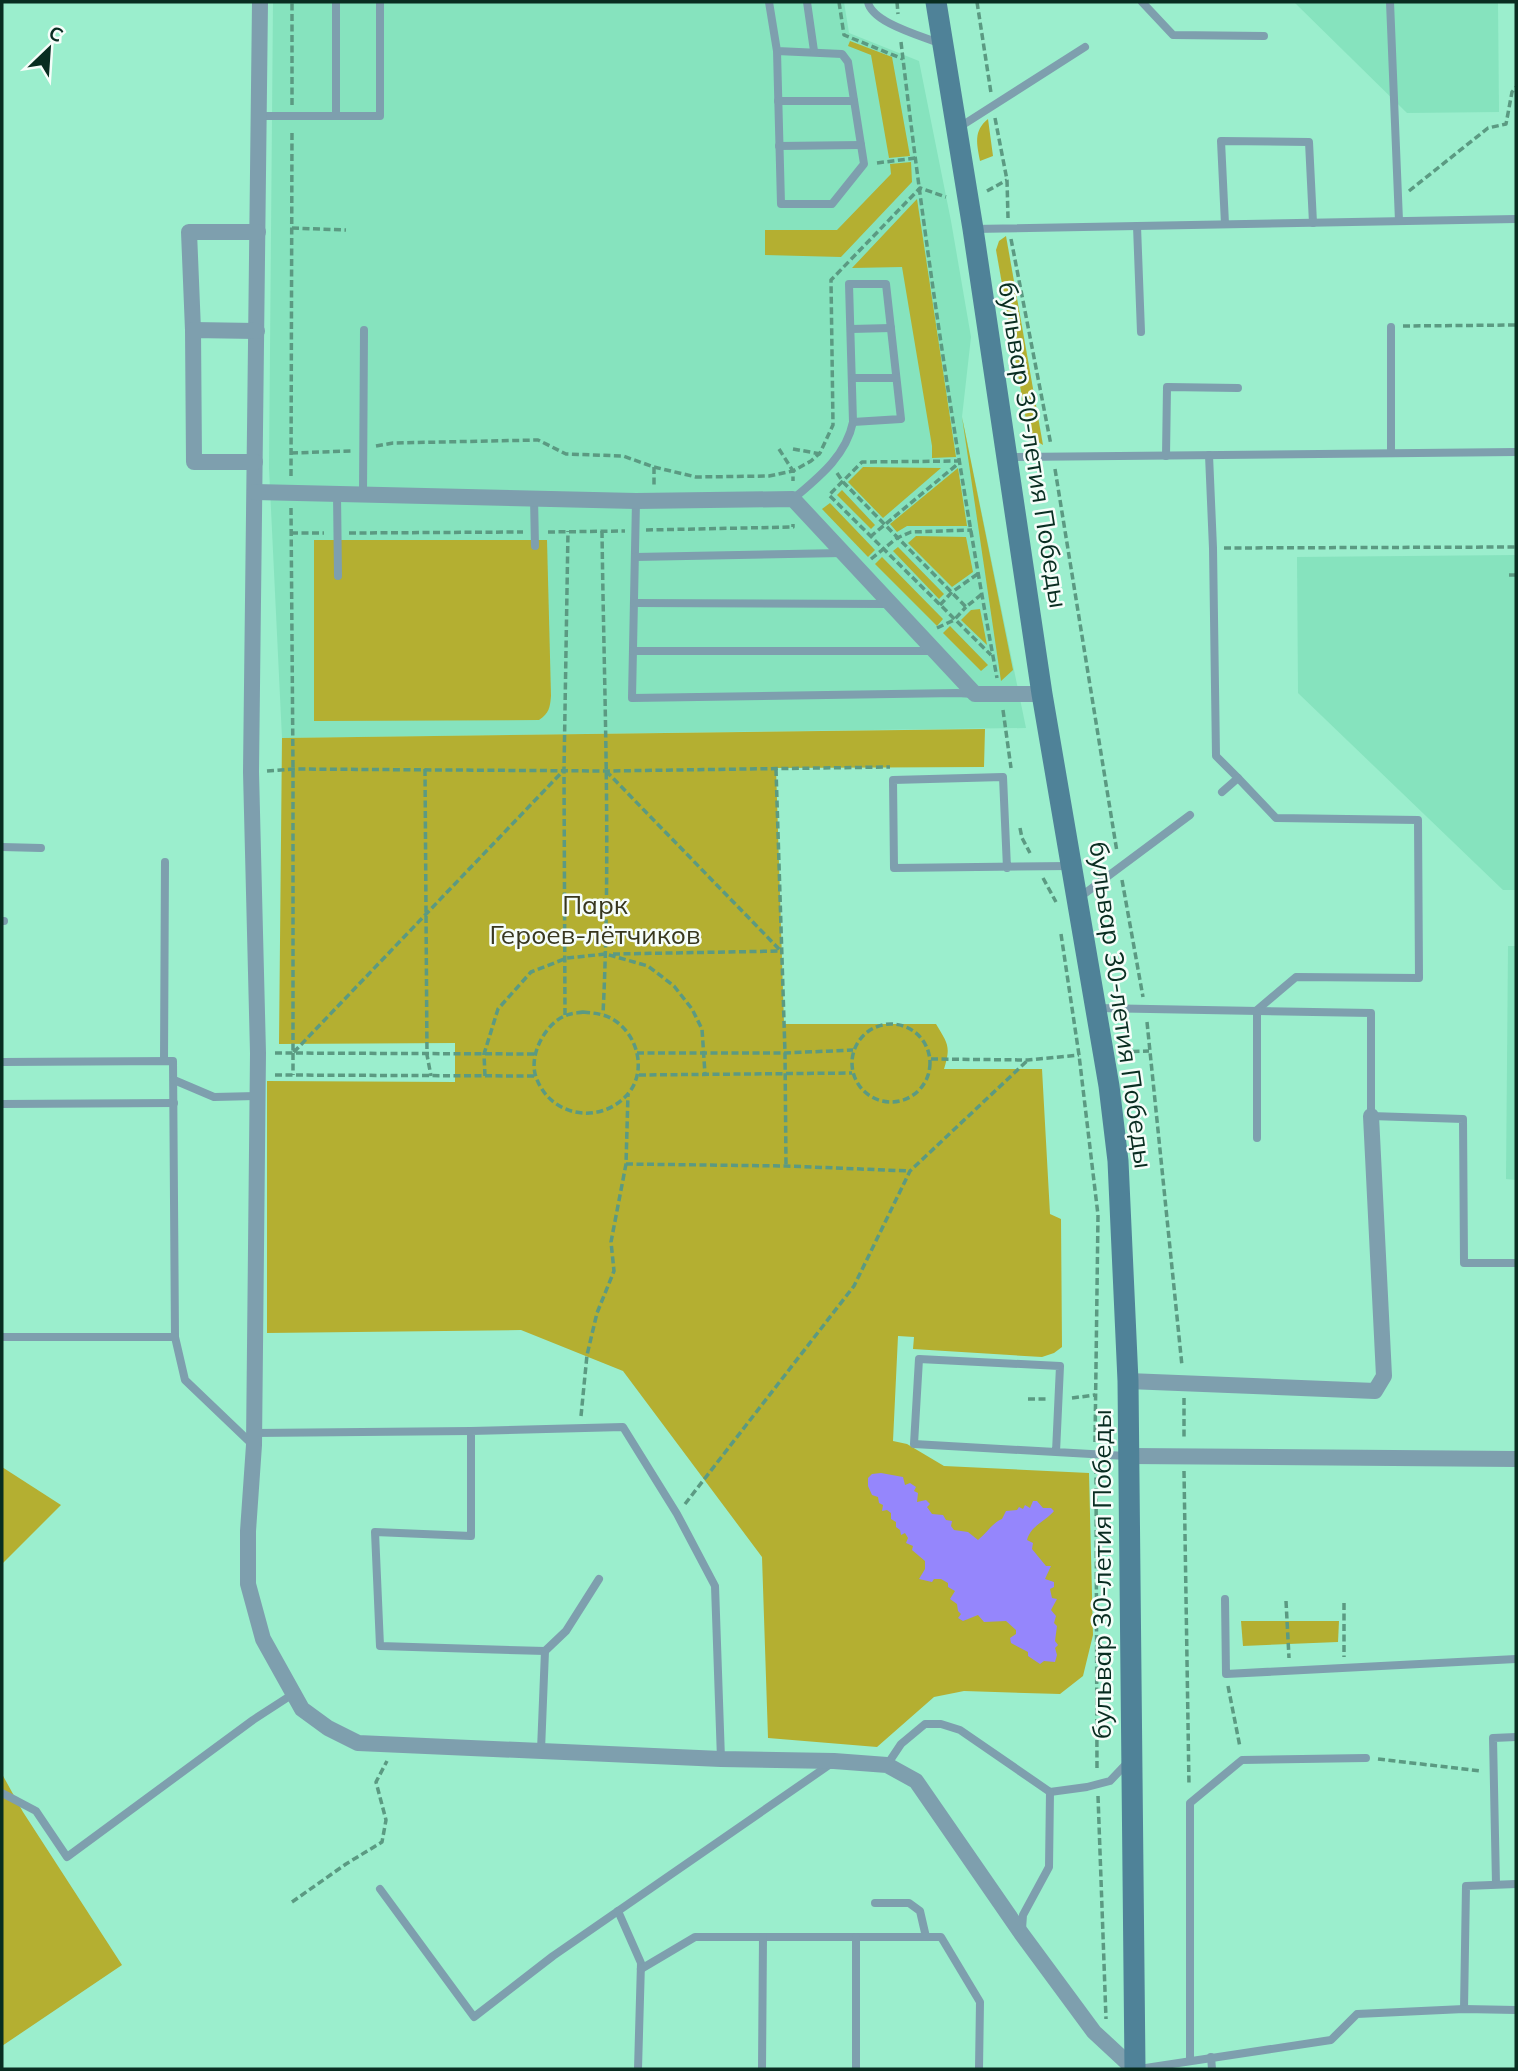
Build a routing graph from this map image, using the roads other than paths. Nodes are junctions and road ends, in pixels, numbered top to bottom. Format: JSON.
{"nodes":[{"id":1,"x":260,"y":2,"type":"edge"},
{"id":2,"x":336,"y":2,"type":"edge"},
{"id":3,"x":380,"y":2,"type":"edge"},
{"id":4,"x":769,"y":2,"type":"edge"},
{"id":5,"x":807,"y":2,"type":"edge"},
{"id":6,"x":868,"y":2,"type":"edge"},
{"id":7,"x":936,"y":2,"type":"edge"},
{"id":8,"x":1142,"y":2,"type":"edge"},
{"id":9,"x":1390,"y":2,"type":"edge"},
{"id":10,"x":1264,"y":36,"type":"dead end"},
{"id":11,"x":942,"y":44,"type":"junction"},
{"id":12,"x":1085,"y":47,"type":"dead end"},
{"id":13,"x":777,"y":51,"type":"junction"},
{"id":14,"x":814,"y":51,"type":"junction"},
{"id":15,"x":778,"y":100,"type":"junction"},
{"id":16,"x":854,"y":101,"type":"junction"},
{"id":17,"x":259,"y":116,"type":"junction"},
{"id":18,"x":336,"y":116,"type":"junction"},
{"id":19,"x":956,"y":129,"type":"junction"},
{"id":20,"x":861,"y":145,"type":"junction"},
{"id":21,"x":779,"y":146,"type":"junction"},
{"id":22,"x":1516,"y":219,"type":"edge"},
{"id":23,"x":1399,"y":221,"type":"junction"},
{"id":24,"x":1313,"y":223,"type":"junction"},
{"id":25,"x":1225,"y":225,"type":"junction"},
{"id":26,"x":1137,"y":226,"type":"junction"},
{"id":27,"x":973,"y":229,"type":"junction"},
{"id":28,"x":258,"y":232,"type":"junction"},
{"id":29,"x":1391,"y":327,"type":"road end"},
{"id":30,"x":891,"y":328,"type":"junction"},
{"id":31,"x":851,"y":329,"type":"junction"},
{"id":32,"x":193,"y":330,"type":"junction"},
{"id":33,"x":364,"y":330,"type":"dead end"},
{"id":34,"x":257,"y":331,"type":"junction"},
{"id":35,"x":1141,"y":332,"type":"dead end"},
{"id":36,"x":896,"y":377,"type":"junction"},
{"id":37,"x":853,"y":378,"type":"junction"},
{"id":38,"x":1238,"y":388,"type":"dead end"},
{"id":39,"x":853,"y":422,"type":"junction"},
{"id":40,"x":1516,"y":452,"type":"edge"},
{"id":41,"x":1391,"y":453,"type":"junction"},
{"id":42,"x":1209,"y":455,"type":"junction"},
{"id":43,"x":1166,"y":456,"type":"junction"},
{"id":44,"x":1006,"y":457,"type":"junction"},
{"id":45,"x":255,"y":462,"type":"junction"},
{"id":46,"x":255,"y":492,"type":"junction"},
{"id":47,"x":337,"y":494,"type":"junction"},
{"id":48,"x":363,"y":494,"type":"junction"},
{"id":49,"x":534,"y":498,"type":"junction"},
{"id":50,"x":793,"y":499,"type":"junction"},
{"id":51,"x":636,"y":501,"type":"junction"},
{"id":52,"x":535,"y":546,"type":"dead end"},
{"id":53,"x":844,"y":553,"type":"junction"},
{"id":54,"x":635,"y":556,"type":"junction"},
{"id":55,"x":338,"y":576,"type":"dead end"},
{"id":56,"x":634,"y":603,"type":"junction"},
{"id":57,"x":891,"y":604,"type":"junction"},
{"id":58,"x":633,"y":651,"type":"junction"},
{"id":59,"x":935,"y":651,"type":"junction"},
{"id":60,"x":975,"y":694,"type":"junction"},
{"id":61,"x":1042,"y":694,"type":"junction"},
{"id":62,"x":1238,"y":778,"type":"junction"},
{"id":63,"x":1222,"y":792,"type":"dead end"},
{"id":64,"x":1191,"y":815,"type":"dead end"},
{"id":65,"x":2,"y":847,"type":"edge"},
{"id":66,"x":41,"y":848,"type":"dead end"},
{"id":67,"x":165,"y":862,"type":"dead end"},
{"id":68,"x":1073,"y":866,"type":"junction"},
{"id":69,"x":1007,"y":868,"type":"junction"},
{"id":70,"x":1079,"y":898,"type":"junction"},
{"id":71,"x":1096,"y":1008,"type":"junction"},
{"id":72,"x":1257,"y":1010,"type":"junction"},
{"id":73,"x":164,"y":1061,"type":"junction"},
{"id":74,"x":2,"y":1062,"type":"edge"},
{"id":75,"x":174,"y":1080,"type":"junction"},
{"id":76,"x":257,"y":1096,"type":"junction"},
{"id":77,"x":174,"y":1103,"type":"junction"},
{"id":78,"x":2,"y":1104,"type":"edge"},
{"id":79,"x":1371,"y":1116,"type":"junction"},
{"id":80,"x":1256,"y":1138,"type":"dead end"},
{"id":81,"x":1516,"y":1263,"type":"edge"},
{"id":82,"x":175,"y":1336,"type":"junction"},
{"id":83,"x":2,"y":1337,"type":"edge"},
{"id":84,"x":1128,"y":1381,"type":"junction"},
{"id":85,"x":471,"y":1431,"type":"junction"},
{"id":86,"x":254,"y":1439,"type":"junction"},
{"id":87,"x":1056,"y":1452,"type":"junction"},
{"id":88,"x":1130,"y":1456,"type":"junction"},
{"id":89,"x":1516,"y":1459,"type":"edge"},
{"id":90,"x":599,"y":1579,"type":"dead end"},
{"id":91,"x":1226,"y":1599,"type":"dead end"},
{"id":92,"x":545,"y":1651,"type":"junction"},
{"id":93,"x":1516,"y":1659,"type":"edge"},
{"id":94,"x":293,"y":1695,"type":"junction"},
{"id":95,"x":1516,"y":1737,"type":"edge"},
{"id":96,"x":541,"y":1749,"type":"junction"},
{"id":97,"x":1366,"y":1758,"type":"road end"},
{"id":98,"x":720,"y":1759,"type":"junction"},
{"id":99,"x":1131,"y":1759,"type":"junction"},
{"id":100,"x":834,"y":1761,"type":"junction"},
{"id":101,"x":887,"y":1765,"type":"junction"},
{"id":102,"x":1050,"y":1792,"type":"junction"},
{"id":103,"x":2,"y":1793,"type":"edge"},
{"id":104,"x":1496,"y":1884,"type":"junction"},
{"id":105,"x":1516,"y":1884,"type":"edge"},
{"id":106,"x":380,"y":1889,"type":"dead end"},
{"id":107,"x":875,"y":1903,"type":"dead end"},
{"id":108,"x":618,"y":1911,"type":"junction"},
{"id":109,"x":1021,"y":1933,"type":"junction"},
{"id":110,"x":763,"y":1937,"type":"junction"},
{"id":111,"x":856,"y":1937,"type":"junction"},
{"id":112,"x":926,"y":1937,"type":"junction"},
{"id":113,"x":641,"y":1969,"type":"junction"},
{"id":114,"x":1464,"y":2009,"type":"junction"},
{"id":115,"x":1516,"y":2010,"type":"edge"},
{"id":116,"x":1211,"y":2057,"type":"junction"},
{"id":117,"x":1189,"y":2061,"type":"junction"},
{"id":118,"x":638,"y":2069,"type":"edge"},
{"id":119,"x":762,"y":2069,"type":"edge"},
{"id":120,"x":856,"y":2069,"type":"edge"},
{"id":121,"x":979,"y":2069,"type":"edge"},
{"id":122,"x":1136,"y":2069,"type":"edge"},
{"id":123,"x":1212,"y":2069,"type":"edge"}],
"edges":[{"from":1,"to":17,"type":"street"},
{"from":2,"to":18,"type":"lane"},
{"from":3,"to":18,"type":"lane"},
{"from":4,"to":13,"type":"lane"},
{"from":5,"to":14,"type":"lane"},
{"from":6,"to":11,"type":"lane"},
{"from":7,"to":11,"type":"main road","name":"бульвар 30-летия Победы"},
{"from":8,"to":10,"type":"lane"},
{"from":9,"to":23,"type":"lane"},
{"from":11,"to":19,"type":"main road","name":"бульвар 30-летия Победы"},
{"from":12,"to":19,"type":"lane"},
{"from":13,"to":14,"type":"lane"},
{"from":13,"to":15,"type":"lane"},
{"from":14,"to":16,"type":"lane"},
{"from":15,"to":16,"type":"lane"},
{"from":15,"to":21,"type":"lane"},
{"from":16,"to":20,"type":"lane"},
{"from":17,"to":18,"type":"lane"},
{"from":17,"to":28,"type":"street"},
{"from":19,"to":27,"type":"main road","name":"бульвар 30-летия Победы"},
{"from":20,"to":21,"type":"lane"},
{"from":20,"to":21,"type":"lane"},
{"from":22,"to":23,"type":"lane"},
{"from":23,"to":24,"type":"lane"},
{"from":24,"to":25,"type":"lane"},
{"from":24,"to":25,"type":"lane"},
{"from":25,"to":26,"type":"lane"},
{"from":26,"to":27,"type":"lane"},
{"from":26,"to":35,"type":"lane"},
{"from":27,"to":44,"type":"main road","name":"бульвар 30-летия Победы"},
{"from":28,"to":32,"type":"street"},
{"from":28,"to":34,"type":"street"},
{"from":29,"to":41,"type":"lane"},
{"from":30,"to":31,"type":"lane"},
{"from":30,"to":31,"type":"lane"},
{"from":30,"to":36,"type":"lane"},
{"from":31,"to":37,"type":"lane"},
{"from":32,"to":34,"type":"street"},
{"from":32,"to":45,"type":"street"},
{"from":33,"to":48,"type":"lane"},
{"from":34,"to":45,"type":"street"},
{"from":36,"to":37,"type":"lane"},
{"from":36,"to":39,"type":"lane"},
{"from":37,"to":39,"type":"lane"},
{"from":38,"to":43,"type":"lane"},
{"from":39,"to":50,"type":"lane"},
{"from":40,"to":41,"type":"lane"},
{"from":41,"to":42,"type":"lane"},
{"from":42,"to":43,"type":"lane"},
{"from":42,"to":62,"type":"lane"},
{"from":43,"to":44,"type":"lane"},
{"from":44,"to":61,"type":"main road","name":"бульвар 30-летия Победы"},
{"from":45,"to":46,"type":"street"},
{"from":46,"to":47,"type":"street"},
{"from":46,"to":76,"type":"street"},
{"from":47,"to":48,"type":"street"},
{"from":47,"to":55,"type":"lane"},
{"from":48,"to":49,"type":"street"},
{"from":49,"to":51,"type":"street"},
{"from":49,"to":52,"type":"lane"},
{"from":50,"to":51,"type":"street"},
{"from":50,"to":53,"type":"street"},
{"from":51,"to":54,"type":"lane"},
{"from":53,"to":54,"type":"lane"},
{"from":53,"to":57,"type":"street"},
{"from":54,"to":56,"type":"lane"},
{"from":56,"to":57,"type":"lane"},
{"from":56,"to":58,"type":"lane"},
{"from":57,"to":59,"type":"street"},
{"from":58,"to":59,"type":"lane"},
{"from":58,"to":60,"type":"lane"},
{"from":59,"to":60,"type":"street"},
{"from":60,"to":61,"type":"street"},
{"from":61,"to":68,"type":"main road","name":"бульвар 30-летия Победы"},
{"from":62,"to":63,"type":"lane"},
{"from":62,"to":72,"type":"lane"},
{"from":64,"to":70,"type":"lane"},
{"from":65,"to":66,"type":"lane"},
{"from":67,"to":73,"type":"lane"},
{"from":68,"to":69,"type":"lane"},
{"from":68,"to":70,"type":"main road","name":"бульвар 30-летия Победы"},
{"from":69,"to":69,"type":"lane"},
{"from":70,"to":71,"type":"main road","name":"бульвар 30-летия Победы"},
{"from":71,"to":72,"type":"lane"},
{"from":71,"to":84,"type":"main road","name":"бульвар 30-летия Победы"},
{"from":72,"to":79,"type":"lane"},
{"from":72,"to":80,"type":"lane"},
{"from":73,"to":74,"type":"lane"},
{"from":73,"to":75,"type":"lane"},
{"from":75,"to":76,"type":"lane"},
{"from":75,"to":77,"type":"lane"},
{"from":76,"to":86,"type":"street"},
{"from":77,"to":78,"type":"lane"},
{"from":77,"to":82,"type":"lane"},
{"from":79,"to":81,"type":"lane"},
{"from":79,"to":84,"type":"street"},
{"from":82,"to":83,"type":"lane"},
{"from":82,"to":86,"type":"lane"},
{"from":84,"to":88,"type":"main road","name":"бульвар 30-летия Победы"},
{"from":85,"to":86,"type":"lane"},
{"from":85,"to":92,"type":"lane"},
{"from":85,"to":98,"type":"lane"},
{"from":86,"to":94,"type":"street"},
{"from":87,"to":87,"type":"lane"},
{"from":87,"to":88,"type":"lane"},
{"from":88,"to":89,"type":"street"},
{"from":88,"to":99,"type":"main road","name":"бульвар 30-летия Победы"},
{"from":90,"to":92,"type":"lane"},
{"from":91,"to":93,"type":"lane"},
{"from":92,"to":96,"type":"lane"},
{"from":94,"to":96,"type":"street"},
{"from":94,"to":103,"type":"lane"},
{"from":95,"to":104,"type":"lane"},
{"from":96,"to":98,"type":"street"},
{"from":97,"to":117,"type":"lane"},
{"from":98,"to":100,"type":"street"},
{"from":99,"to":102,"type":"lane"},
{"from":99,"to":122,"type":"main road","name":"бульвар 30-летия Победы"},
{"from":100,"to":101,"type":"street"},
{"from":100,"to":108,"type":"lane"},
{"from":101,"to":102,"type":"lane"},
{"from":101,"to":109,"type":"street"},
{"from":102,"to":109,"type":"lane"},
{"from":104,"to":105,"type":"lane"},
{"from":104,"to":114,"type":"lane"},
{"from":106,"to":108,"type":"lane"},
{"from":107,"to":112,"type":"lane"},
{"from":108,"to":113,"type":"lane"},
{"from":109,"to":122,"type":"street"},
{"from":110,"to":111,"type":"lane"},
{"from":110,"to":113,"type":"lane"},
{"from":110,"to":119,"type":"lane"},
{"from":111,"to":112,"type":"lane"},
{"from":111,"to":120,"type":"lane"},
{"from":112,"to":121,"type":"lane"},
{"from":113,"to":118,"type":"lane"},
{"from":114,"to":115,"type":"lane"},
{"from":114,"to":116,"type":"lane"},
{"from":116,"to":117,"type":"lane"},
{"from":116,"to":123,"type":"lane"},
{"from":117,"to":122,"type":"lane"}]}
